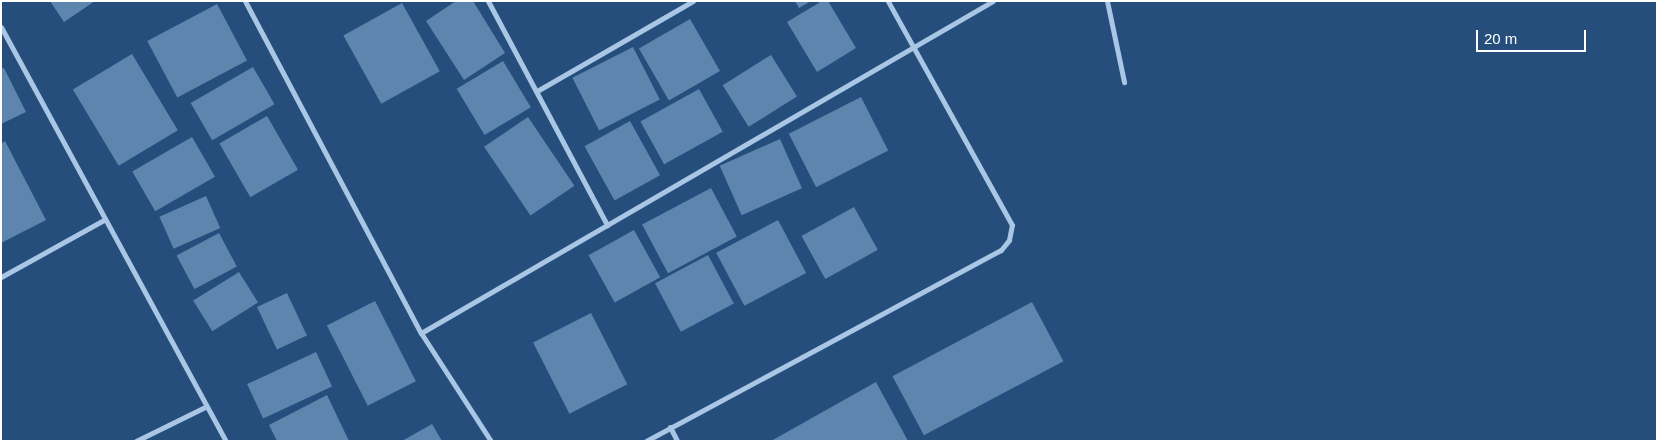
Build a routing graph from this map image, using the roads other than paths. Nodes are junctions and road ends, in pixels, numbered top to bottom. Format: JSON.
{"nodes":[{"id":1,"x":246,"y":1,"type":"edge"},
{"id":2,"x":488,"y":1,"type":"edge"},
{"id":3,"x":693,"y":1,"type":"edge"},
{"id":4,"x":888,"y":1,"type":"edge"},
{"id":5,"x":993,"y":1,"type":"edge"},
{"id":6,"x":1107,"y":1,"type":"edge"},
{"id":7,"x":2,"y":30,"type":"edge"},
{"id":8,"x":913,"y":47,"type":"junction"},
{"id":9,"x":1124,"y":82,"type":"dead end"},
{"id":10,"x":538,"y":91,"type":"junction"},
{"id":11,"x":104,"y":220,"type":"junction"},
{"id":12,"x":607,"y":225,"type":"junction"},
{"id":13,"x":1,"y":277,"type":"edge"},
{"id":14,"x":421,"y":333,"type":"junction"},
{"id":15,"x":205,"y":407,"type":"junction"},
{"id":16,"x":670,"y":427,"type":"junction"},
{"id":17,"x":136,"y":441,"type":"edge"},
{"id":18,"x":226,"y":441,"type":"edge"},
{"id":19,"x":491,"y":441,"type":"edge"},
{"id":20,"x":646,"y":441,"type":"edge"},
{"id":21,"x":677,"y":441,"type":"edge"}],
"edges":[{"from":1,"to":14,"type":"street"},
{"from":2,"to":10,"type":"street"},
{"from":3,"to":10,"type":"street"},
{"from":4,"to":8,"type":"street"},
{"from":5,"to":8,"type":"street"},
{"from":6,"to":9,"type":"street"},
{"from":7,"to":11,"type":"street"},
{"from":8,"to":12,"type":"street"},
{"from":8,"to":16,"type":"street"},
{"from":10,"to":12,"type":"street"},
{"from":11,"to":13,"type":"street"},
{"from":11,"to":15,"type":"street"},
{"from":12,"to":14,"type":"street"},
{"from":14,"to":19,"type":"street"},
{"from":15,"to":17,"type":"street"},
{"from":15,"to":18,"type":"street"},
{"from":16,"to":20,"type":"street"},
{"from":16,"to":21,"type":"street"}]}
